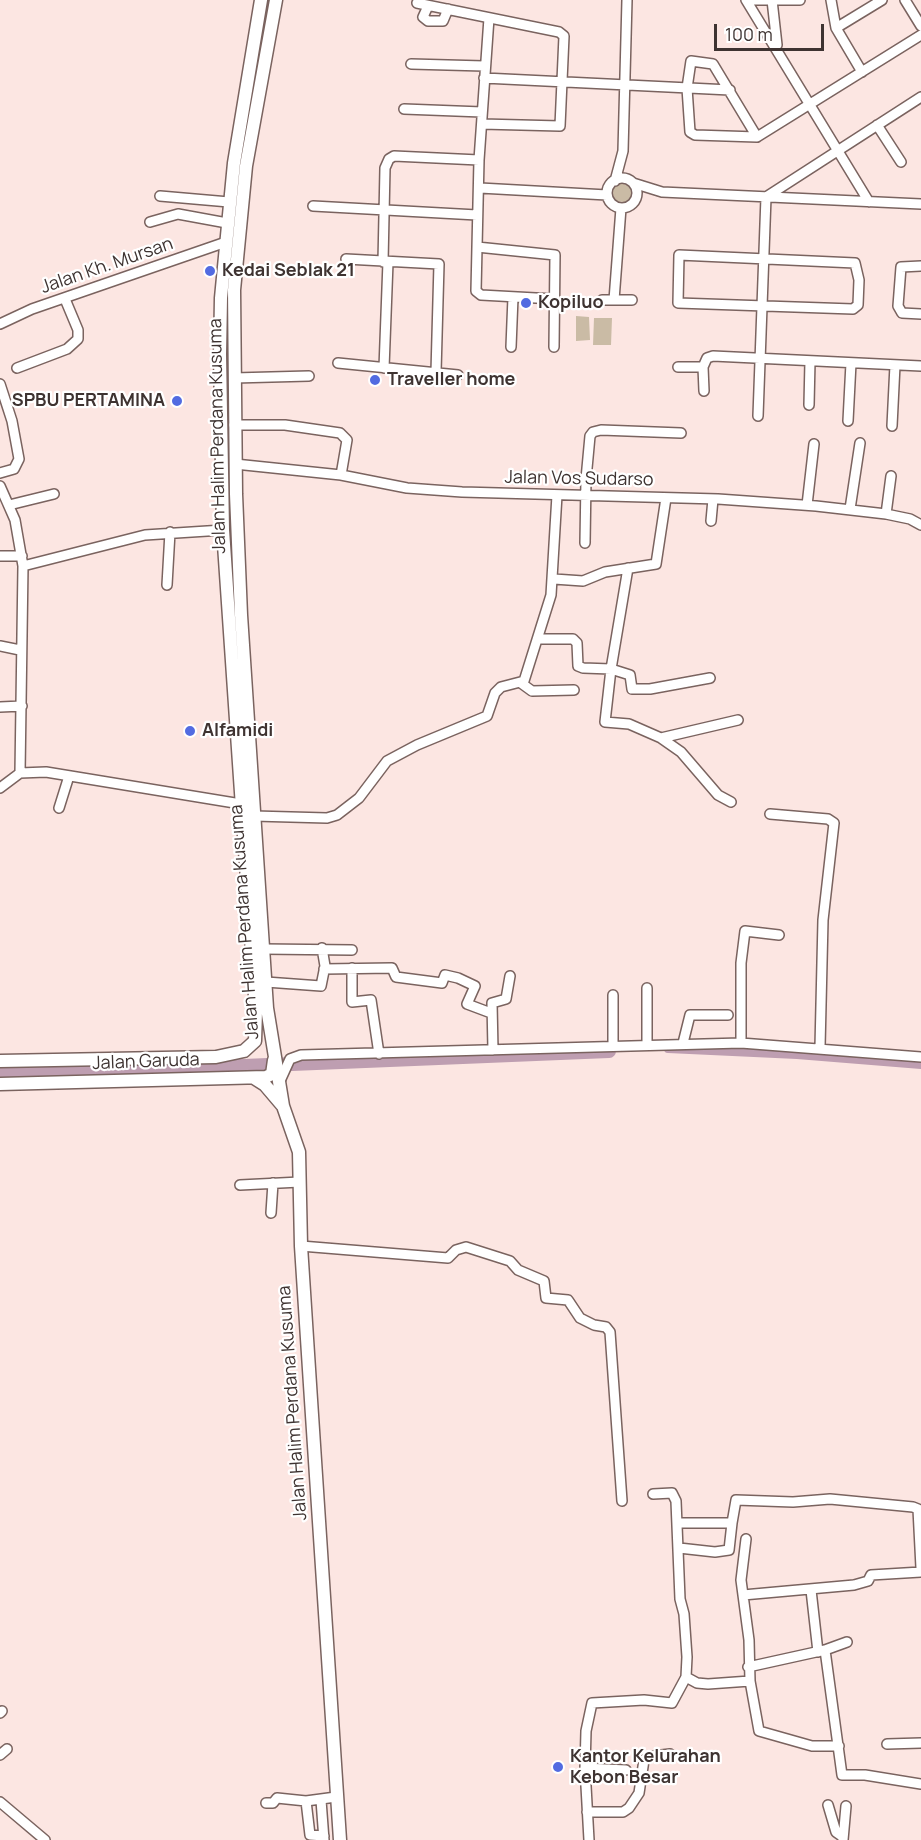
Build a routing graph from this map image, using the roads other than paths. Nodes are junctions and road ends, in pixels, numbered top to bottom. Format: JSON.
{"nodes":[{"id":1,"x":261,"y":0,"type":"edge"},
{"id":2,"x":276,"y":0,"type":"edge"},
{"id":3,"x":627,"y":0,"type":"edge"},
{"id":4,"x":746,"y":0,"type":"edge"},
{"id":5,"x":754,"y":0,"type":"edge"},
{"id":6,"x":800,"y":0,"type":"edge"},
{"id":7,"x":831,"y":0,"type":"edge"},
{"id":8,"x":882,"y":0,"type":"edge"},
{"id":9,"x":905,"y":0,"type":"edge"},
{"id":10,"x":772,"y":1,"type":"edge"},
{"id":11,"x":417,"y":3,"type":"dead end"},
{"id":12,"x":428,"y":6,"type":"junction"},
{"id":13,"x":448,"y":9,"type":"junction"},
{"id":14,"x":489,"y":18,"type":"junction"},
{"id":15,"x":921,"y":26,"type":"edge"},
{"id":16,"x":836,"y":28,"type":"junction"},
{"id":17,"x":921,"y":35,"type":"edge"},
{"id":18,"x":778,"y":50,"type":"junction"},
{"id":19,"x":411,"y":64,"type":"dead end"},
{"id":20,"x":484,"y":66,"type":"junction"},
{"id":21,"x":862,"y":72,"type":"junction"},
{"id":22,"x":484,"y":78,"type":"junction"},
{"id":23,"x":564,"y":83,"type":"junction"},
{"id":24,"x":626,"y":83,"type":"junction"},
{"id":25,"x":687,"y":88,"type":"junction"},
{"id":26,"x":730,"y":90,"type":"junction"},
{"id":27,"x":918,"y":99,"type":"edge"},
{"id":28,"x":811,"y":104,"type":"junction"},
{"id":29,"x":404,"y":109,"type":"dead end"},
{"id":30,"x":921,"y":110,"type":"edge"},
{"id":31,"x":482,"y":112,"type":"junction"},
{"id":32,"x":482,"y":124,"type":"junction"},
{"id":33,"x":877,"y":124,"type":"junction"},
{"id":34,"x":758,"y":137,"type":"junction"},
{"id":35,"x":838,"y":148,"type":"junction"},
{"id":36,"x":623,"y":151,"type":"junction"},
{"id":37,"x":479,"y":160,"type":"junction"},
{"id":38,"x":901,"y":162,"type":"dead end"},
{"id":39,"x":615,"y":181,"type":"junction"},
{"id":40,"x":631,"y":182,"type":"junction"},
{"id":41,"x":480,"y":188,"type":"junction"},
{"id":42,"x":662,"y":192,"type":"junction"},
{"id":43,"x":608,"y":195,"type":"junction"},
{"id":44,"x":160,"y":196,"type":"dead end"},
{"id":45,"x":766,"y":197,"type":"junction"},
{"id":46,"x":230,"y":201,"type":"junction"},
{"id":47,"x":636,"y":201,"type":"junction"},
{"id":48,"x":869,"y":202,"type":"junction"},
{"id":49,"x":921,"y":204,"type":"edge"},
{"id":50,"x":313,"y":206,"type":"dead end"},
{"id":51,"x":621,"y":208,"type":"junction"},
{"id":52,"x":385,"y":209,"type":"junction"},
{"id":53,"x":477,"y":215,"type":"junction"},
{"id":54,"x":150,"y":222,"type":"dead end"},
{"id":55,"x":227,"y":223,"type":"junction"},
{"id":56,"x":226,"y":242,"type":"junction"},
{"id":57,"x":477,"y":247,"type":"junction"},
{"id":58,"x":346,"y":259,"type":"dead end"},
{"id":59,"x":764,"y":259,"type":"junction"},
{"id":60,"x":386,"y":262,"type":"junction"},
{"id":61,"x":921,"y":266,"type":"edge"},
{"id":62,"x":513,"y":297,"type":"junction"},
{"id":63,"x":65,"y":299,"type":"junction"},
{"id":64,"x":554,"y":299,"type":"junction"},
{"id":65,"x":602,"y":300,"type":"dead end"},
{"id":66,"x":614,"y":300,"type":"junction"},
{"id":67,"x":632,"y":300,"type":"dead end"},
{"id":68,"x":761,"y":306,"type":"junction"},
{"id":69,"x":921,"y":314,"type":"edge"},
{"id":70,"x":0,"y":324,"type":"edge"},
{"id":71,"x":511,"y":346,"type":"dead end"},
{"id":72,"x":554,"y":347,"type":"dead end"},
{"id":73,"x":760,"y":358,"type":"junction"},
{"id":74,"x":810,"y":361,"type":"junction"},
{"id":75,"x":338,"y":363,"type":"dead end"},
{"id":76,"x":850,"y":363,"type":"junction"},
{"id":77,"x":895,"y":365,"type":"junction"},
{"id":78,"x":921,"y":366,"type":"edge"},
{"id":79,"x":703,"y":367,"type":"junction"},
{"id":80,"x":17,"y":368,"type":"dead end"},
{"id":81,"x":384,"y":368,"type":"junction"},
{"id":82,"x":678,"y":368,"type":"dead end"},
{"id":83,"x":436,"y":372,"type":"junction"},
{"id":84,"x":458,"y":375,"type":"dead end"},
{"id":85,"x":309,"y":376,"type":"dead end"},
{"id":86,"x":234,"y":378,"type":"junction"},
{"id":87,"x":0,"y":384,"type":"edge"},
{"id":88,"x":704,"y":391,"type":"dead end"},
{"id":89,"x":809,"y":405,"type":"dead end"},
{"id":90,"x":758,"y":416,"type":"dead end"},
{"id":91,"x":848,"y":421,"type":"dead end"},
{"id":92,"x":234,"y":425,"type":"junction"},
{"id":93,"x":892,"y":426,"type":"dead end"},
{"id":94,"x":681,"y":433,"type":"dead end"},
{"id":95,"x":860,"y":443,"type":"dead end"},
{"id":96,"x":814,"y":444,"type":"dead end"},
{"id":97,"x":235,"y":464,"type":"junction"},
{"id":98,"x":0,"y":473,"type":"edge"},
{"id":99,"x":341,"y":475,"type":"junction"},
{"id":100,"x":891,"y":476,"type":"dead end"},
{"id":101,"x":0,"y":486,"type":"edge"},
{"id":102,"x":54,"y":494,"type":"dead end"},
{"id":103,"x":557,"y":495,"type":"junction"},
{"id":104,"x":587,"y":496,"type":"junction"},
{"id":105,"x":666,"y":498,"type":"junction"},
{"id":106,"x":713,"y":499,"type":"junction"},
{"id":107,"x":9,"y":505,"type":"junction"},
{"id":108,"x":807,"y":505,"type":"junction"},
{"id":109,"x":850,"y":509,"type":"junction"},
{"id":110,"x":886,"y":514,"type":"junction"},
{"id":111,"x":711,"y":521,"type":"dead end"},
{"id":112,"x":920,"y":524,"type":"edge"},
{"id":113,"x":223,"y":530,"type":"junction"},
{"id":114,"x":170,"y":532,"type":"junction"},
{"id":115,"x":585,"y":543,"type":"dead end"},
{"id":116,"x":0,"y":556,"type":"edge"},
{"id":117,"x":23,"y":561,"type":"junction"},
{"id":118,"x":627,"y":568,"type":"junction"},
{"id":119,"x":554,"y":579,"type":"junction"},
{"id":120,"x":167,"y":585,"type":"dead end"},
{"id":121,"x":540,"y":639,"type":"junction"},
{"id":122,"x":0,"y":646,"type":"edge"},
{"id":123,"x":20,"y":650,"type":"junction"},
{"id":124,"x":245,"y":655,"type":"junction"},
{"id":125,"x":231,"y":656,"type":"junction"},
{"id":126,"x":611,"y":669,"type":"junction"},
{"id":127,"x":710,"y":678,"type":"dead end"},
{"id":128,"x":521,"y":682,"type":"junction"},
{"id":129,"x":574,"y":690,"type":"dead end"},
{"id":130,"x":22,"y":706,"type":"junction"},
{"id":131,"x":0,"y":707,"type":"edge"},
{"id":132,"x":248,"y":715,"type":"junction"},
{"id":133,"x":235,"y":717,"type":"junction"},
{"id":134,"x":738,"y":720,"type":"dead end"},
{"id":135,"x":661,"y":738,"type":"junction"},
{"id":136,"x":20,"y":773,"type":"junction"},
{"id":137,"x":69,"y":776,"type":"junction"},
{"id":138,"x":0,"y":788,"type":"edge"},
{"id":139,"x":731,"y":802,"type":"dead end"},
{"id":140,"x":241,"y":804,"type":"junction"},
{"id":141,"x":59,"y":808,"type":"dead end"},
{"id":142,"x":770,"y":814,"type":"dead end"},
{"id":143,"x":254,"y":816,"type":"junction"},
{"id":144,"x":779,"y":934,"type":"dead end"},
{"id":145,"x":322,"y":948,"type":"junction"},
{"id":146,"x":263,"y":949,"type":"junction"},
{"id":147,"x":352,"y":950,"type":"dead end"},
{"id":148,"x":351,"y":968,"type":"junction"},
{"id":149,"x":324,"y":969,"type":"junction"},
{"id":150,"x":510,"y":976,"type":"dead end"},
{"id":151,"x":266,"y":982,"type":"junction"},
{"id":152,"x":647,"y":988,"type":"dead end"},
{"id":153,"x":613,"y":994,"type":"dead end"},
{"id":154,"x":491,"y":1013,"type":"junction"},
{"id":155,"x":728,"y":1015,"type":"dead end"},
{"id":156,"x":255,"y":1041,"type":"joint"},
{"id":157,"x":683,"y":1043,"type":"junction"},
{"id":158,"x":741,"y":1043,"type":"junction"},
{"id":159,"x":647,"y":1044,"type":"junction"},
{"id":160,"x":613,"y":1046,"type":"junction"},
{"id":161,"x":820,"y":1047,"type":"junction"},
{"id":162,"x":493,"y":1050,"type":"junction"},
{"id":163,"x":379,"y":1054,"type":"junction"},
{"id":164,"x":921,"y":1057,"type":"edge"},
{"id":165,"x":0,"y":1061,"type":"edge"},
{"id":166,"x":276,"y":1062,"type":"junction"},
{"id":167,"x":254,"y":1078,"type":"junction"},
{"id":168,"x":0,"y":1084,"type":"edge"},
{"id":169,"x":283,"y":1106,"type":"junction"},
{"id":170,"x":300,"y":1182,"type":"junction"},
{"id":171,"x":273,"y":1183,"type":"junction"},
{"id":172,"x":240,"y":1185,"type":"dead end"},
{"id":173,"x":271,"y":1213,"type":"dead end"},
{"id":174,"x":302,"y":1246,"type":"junction"},
{"id":175,"x":653,"y":1494,"type":"dead end"},
{"id":176,"x":622,"y":1501,"type":"dead end"},
{"id":177,"x":678,"y":1523,"type":"junction"},
{"id":178,"x":732,"y":1523,"type":"junction"},
{"id":179,"x":746,"y":1539,"type":"dead end"},
{"id":180,"x":679,"y":1548,"type":"junction"},
{"id":181,"x":921,"y":1570,"type":"edge"},
{"id":182,"x":811,"y":1590,"type":"junction"},
{"id":183,"x":743,"y":1595,"type":"junction"},
{"id":184,"x":847,"y":1642,"type":"dead end"},
{"id":185,"x":821,"y":1651,"type":"junction"},
{"id":186,"x":748,"y":1667,"type":"junction"},
{"id":187,"x":686,"y":1677,"type":"junction"},
{"id":188,"x":750,"y":1681,"type":"junction"},
{"id":189,"x":921,"y":1743,"type":"edge"},
{"id":190,"x":887,"y":1744,"type":"dead end"},
{"id":191,"x":839,"y":1746,"type":"junction"},
{"id":192,"x":670,"y":1754,"type":"dead end"},
{"id":193,"x":585,"y":1768,"type":"junction"},
{"id":194,"x":626,"y":1770,"type":"dead end"},
{"id":195,"x":921,"y":1784,"type":"edge"},
{"id":196,"x":336,"y":1797,"type":"junction"},
{"id":197,"x":321,"y":1800,"type":"junction"},
{"id":198,"x":306,"y":1801,"type":"junction"},
{"id":199,"x":0,"y":1802,"type":"edge"},
{"id":200,"x":266,"y":1803,"type":"dead end"},
{"id":201,"x":828,"y":1805,"type":"dead end"},
{"id":202,"x":846,"y":1806,"type":"dead end"},
{"id":203,"x":587,"y":1812,"type":"junction"},
{"id":204,"x":322,"y":1813,"type":"junction"},
{"id":205,"x":308,"y":1814,"type":"junction"},
{"id":206,"x":324,"y":1838,"type":"edge"},
{"id":207,"x":843,"y":1838,"type":"edge"},
{"id":208,"x":45,"y":1840,"type":"edge"},
{"id":209,"x":340,"y":1840,"type":"edge"},
{"id":210,"x":589,"y":1840,"type":"edge"}],
"edges":[{"from":1,"to":46,"type":"main road","name":"Jalan Halim Perdana Kusuma"},
{"from":2,"to":86,"type":"main road","name":"Jalan Halim Perdana Kusuma"},
{"from":3,"to":24,"type":"street"},
{"from":4,"to":18,"type":"street"},
{"from":5,"to":10,"type":"street"},
{"from":6,"to":10,"type":"street"},
{"from":7,"to":16,"type":"street"},
{"from":8,"to":16,"type":"street"},
{"from":9,"to":15,"type":"street"},
{"from":10,"to":18,"type":"street"},
{"from":11,"to":12,"type":"street"},
{"from":12,"to":13,"type":"street"},
{"from":12,"to":13,"type":"street"},
{"from":13,"to":14,"type":"street"},
{"from":14,"to":20,"type":"street"},
{"from":14,"to":23,"type":"street"},
{"from":16,"to":21,"type":"street"},
{"from":17,"to":21,"type":"street"},
{"from":18,"to":28,"type":"street"},
{"from":19,"to":20,"type":"street"},
{"from":20,"to":22,"type":"street"},
{"from":21,"to":28,"type":"street"},
{"from":22,"to":23,"type":"street"},
{"from":22,"to":31,"type":"street"},
{"from":23,"to":24,"type":"street"},
{"from":23,"to":32,"type":"street"},
{"from":24,"to":25,"type":"street"},
{"from":24,"to":36,"type":"street"},
{"from":25,"to":26,"type":"street"},
{"from":25,"to":26,"type":"street"},
{"from":25,"to":34,"type":"street"},
{"from":26,"to":34,"type":"street"},
{"from":27,"to":30,"type":"street"},
{"from":27,"to":33,"type":"street"},
{"from":28,"to":34,"type":"street"},
{"from":28,"to":35,"type":"street"},
{"from":29,"to":31,"type":"street"},
{"from":31,"to":32,"type":"street"},
{"from":32,"to":37,"type":"street"},
{"from":33,"to":35,"type":"street"},
{"from":33,"to":38,"type":"street"},
{"from":35,"to":45,"type":"street"},
{"from":35,"to":48,"type":"street"},
{"from":36,"to":39,"type":"street"},
{"from":36,"to":40,"type":"street"},
{"from":37,"to":41,"type":"street"},
{"from":37,"to":52,"type":"street"},
{"from":39,"to":40,"type":"street"},
{"from":39,"to":43,"type":"street"},
{"from":40,"to":42,"type":"street"},
{"from":40,"to":47,"type":"street"},
{"from":41,"to":43,"type":"street"},
{"from":41,"to":53,"type":"street"},
{"from":42,"to":45,"type":"street"},
{"from":42,"to":47,"type":"street"},
{"from":43,"to":51,"type":"street"},
{"from":44,"to":46,"type":"street"},
{"from":45,"to":48,"type":"street"},
{"from":45,"to":59,"type":"street"},
{"from":46,"to":55,"type":"main road","name":"Jalan Halim Perdana Kusuma"},
{"from":47,"to":51,"type":"street"},
{"from":48,"to":49,"type":"street"},
{"from":50,"to":52,"type":"street"},
{"from":51,"to":66,"type":"street"},
{"from":52,"to":53,"type":"street"},
{"from":52,"to":60,"type":"street"},
{"from":53,"to":57,"type":"street"},
{"from":54,"to":55,"type":"street"},
{"from":55,"to":56,"type":"main road","name":"Jalan Halim Perdana Kusuma"},
{"from":56,"to":63,"type":"street","name":"Jalan Kh. Mursan"},
{"from":56,"to":113,"type":"main road","name":"Jalan Halim Perdana Kusuma"},
{"from":57,"to":62,"type":"street"},
{"from":57,"to":64,"type":"street"},
{"from":58,"to":60,"type":"street"},
{"from":59,"to":68,"type":"street"},
{"from":59,"to":68,"type":"street"},
{"from":59,"to":68,"type":"street"},
{"from":60,"to":81,"type":"street"},
{"from":60,"to":83,"type":"street"},
{"from":61,"to":69,"type":"street"},
{"from":62,"to":64,"type":"street"},
{"from":62,"to":71,"type":"street"},
{"from":63,"to":70,"type":"street","name":"Jalan Kh. Mursan"},
{"from":63,"to":80,"type":"street"},
{"from":64,"to":72,"type":"street"},
{"from":65,"to":66,"type":"street"},
{"from":66,"to":67,"type":"street"},
{"from":68,"to":73,"type":"street"},
{"from":73,"to":74,"type":"street"},
{"from":73,"to":79,"type":"street"},
{"from":73,"to":90,"type":"street"},
{"from":74,"to":76,"type":"street"},
{"from":74,"to":89,"type":"street"},
{"from":75,"to":81,"type":"street"},
{"from":76,"to":77,"type":"street"},
{"from":76,"to":91,"type":"street"},
{"from":77,"to":78,"type":"street"},
{"from":77,"to":93,"type":"street"},
{"from":79,"to":82,"type":"street"},
{"from":79,"to":88,"type":"street"},
{"from":81,"to":83,"type":"street"},
{"from":83,"to":84,"type":"street"},
{"from":85,"to":86,"type":"street"},
{"from":86,"to":92,"type":"main road","name":"Jalan Halim Perdana Kusuma"},
{"from":87,"to":98,"type":"street"},
{"from":92,"to":97,"type":"main road","name":"Jalan Halim Perdana Kusuma"},
{"from":92,"to":99,"type":"street"},
{"from":94,"to":104,"type":"street"},
{"from":95,"to":109,"type":"street"},
{"from":96,"to":108,"type":"street"},
{"from":97,"to":99,"type":"street","name":"Jalan Vos Sudarso"},
{"from":97,"to":124,"type":"main road","name":"Jalan Halim Perdana Kusuma"},
{"from":99,"to":103,"type":"street","name":"Jalan Vos Sudarso"},
{"from":100,"to":110,"type":"street"},
{"from":101,"to":107,"type":"street"},
{"from":102,"to":107,"type":"street"},
{"from":103,"to":104,"type":"street","name":"Jalan Vos Sudarso"},
{"from":103,"to":119,"type":"street"},
{"from":104,"to":105,"type":"street","name":"Jalan Vos Sudarso"},
{"from":104,"to":115,"type":"street"},
{"from":105,"to":106,"type":"street","name":"Jalan Vos Sudarso"},
{"from":105,"to":118,"type":"street"},
{"from":106,"to":108,"type":"street","name":"Jalan Vos Sudarso"},
{"from":106,"to":111,"type":"street"},
{"from":107,"to":117,"type":"street"},
{"from":108,"to":109,"type":"street","name":"Jalan Vos Sudarso"},
{"from":109,"to":110,"type":"street","name":"Jalan Vos Sudarso"},
{"from":110,"to":112,"type":"street","name":"Jalan Vos Sudarso"},
{"from":113,"to":114,"type":"street"},
{"from":113,"to":125,"type":"main road","name":"Jalan Halim Perdana Kusuma"},
{"from":114,"to":117,"type":"street"},
{"from":114,"to":120,"type":"street"},
{"from":116,"to":117,"type":"street"},
{"from":117,"to":123,"type":"street"},
{"from":118,"to":119,"type":"street"},
{"from":118,"to":126,"type":"street"},
{"from":119,"to":121,"type":"street"},
{"from":121,"to":126,"type":"street"},
{"from":121,"to":128,"type":"street"},
{"from":122,"to":123,"type":"street"},
{"from":123,"to":130,"type":"street"},
{"from":124,"to":125,"type":"main road"},
{"from":124,"to":132,"type":"main road","name":"Jalan Halim Perdana Kusuma"},
{"from":125,"to":133,"type":"main road","name":"Jalan Halim Perdana Kusuma"},
{"from":126,"to":127,"type":"street"},
{"from":126,"to":135,"type":"street"},
{"from":128,"to":129,"type":"street"},
{"from":128,"to":143,"type":"street"},
{"from":130,"to":131,"type":"street"},
{"from":130,"to":136,"type":"street"},
{"from":132,"to":133,"type":"main road"},
{"from":132,"to":143,"type":"main road","name":"Jalan Halim Perdana Kusuma"},
{"from":133,"to":140,"type":"main road","name":"Jalan Halim Perdana Kusuma"},
{"from":134,"to":135,"type":"street"},
{"from":135,"to":139,"type":"street"},
{"from":136,"to":137,"type":"street"},
{"from":136,"to":138,"type":"street"},
{"from":137,"to":140,"type":"street"},
{"from":137,"to":141,"type":"street"},
{"from":140,"to":156,"type":"main road","name":"Jalan Halim Perdana Kusuma"},
{"from":142,"to":161,"type":"street"},
{"from":143,"to":146,"type":"main road","name":"Jalan Halim Perdana Kusuma"},
{"from":144,"to":158,"type":"street"},
{"from":145,"to":146,"type":"street"},
{"from":145,"to":147,"type":"street"},
{"from":145,"to":149,"type":"street"},
{"from":146,"to":151,"type":"main road","name":"Jalan Halim Perdana Kusuma"},
{"from":148,"to":149,"type":"street"},
{"from":148,"to":154,"type":"street"},
{"from":148,"to":163,"type":"street"},
{"from":149,"to":151,"type":"street"},
{"from":150,"to":154,"type":"street"},
{"from":151,"to":166,"type":"main road","name":"Jalan Halim Perdana Kusuma"},
{"from":152,"to":159,"type":"street"},
{"from":153,"to":160,"type":"street"},
{"from":154,"to":162,"type":"street"},
{"from":155,"to":157,"type":"street"},
{"from":156,"to":165,"type":"main road","name":"Jalan Garuda"},
{"from":157,"to":158,"type":"street"},
{"from":157,"to":159,"type":"street"},
{"from":158,"to":161,"type":"street"},
{"from":159,"to":160,"type":"street"},
{"from":160,"to":162,"type":"street"},
{"from":161,"to":164,"type":"street"},
{"from":162,"to":163,"type":"street"},
{"from":163,"to":166,"type":"street"},
{"from":166,"to":167,"type":"main road","name":"Jalan Garuda"},
{"from":166,"to":169,"type":"main road","name":"Jalan Halim Perdana Kusuma"},
{"from":167,"to":168,"type":"main road","name":"Jalan Garuda"},
{"from":167,"to":169,"type":"main road"},
{"from":169,"to":170,"type":"main road","name":"Jalan Halim Perdana Kusuma"},
{"from":170,"to":171,"type":"street"},
{"from":170,"to":174,"type":"main road","name":"Jalan Halim Perdana Kusuma"},
{"from":171,"to":172,"type":"street"},
{"from":171,"to":173,"type":"street"},
{"from":174,"to":176,"type":"street"},
{"from":174,"to":196,"type":"main road","name":"Jalan Halim Perdana Kusuma"},
{"from":175,"to":177,"type":"street"},
{"from":177,"to":178,"type":"street"},
{"from":177,"to":180,"type":"street"},
{"from":178,"to":180,"type":"street"},
{"from":178,"to":181,"type":"street"},
{"from":179,"to":183,"type":"street"},
{"from":180,"to":187,"type":"street"},
{"from":181,"to":182,"type":"street"},
{"from":182,"to":183,"type":"street"},
{"from":182,"to":185,"type":"street"},
{"from":183,"to":186,"type":"street"},
{"from":184,"to":185,"type":"street"},
{"from":185,"to":186,"type":"street"},
{"from":185,"to":191,"type":"street"},
{"from":186,"to":188,"type":"street"},
{"from":187,"to":188,"type":"street"},
{"from":187,"to":193,"type":"street"},
{"from":188,"to":191,"type":"street"},
{"from":189,"to":190,"type":"street"},
{"from":191,"to":195,"type":"street"},
{"from":192,"to":203,"type":"street"},
{"from":193,"to":194,"type":"street"},
{"from":193,"to":203,"type":"street"},
{"from":196,"to":197,"type":"street"},
{"from":196,"to":209,"type":"main road","name":"Jalan Halim Perdana Kusuma"},
{"from":197,"to":198,"type":"street"},
{"from":197,"to":204,"type":"street"},
{"from":198,"to":200,"type":"street"},
{"from":198,"to":205,"type":"street"},
{"from":199,"to":208,"type":"street"},
{"from":201,"to":207,"type":"street"},
{"from":202,"to":207,"type":"street"},
{"from":203,"to":210,"type":"street"},
{"from":204,"to":205,"type":"street"},
{"from":204,"to":206,"type":"street"},
{"from":205,"to":206,"type":"street"}]}
